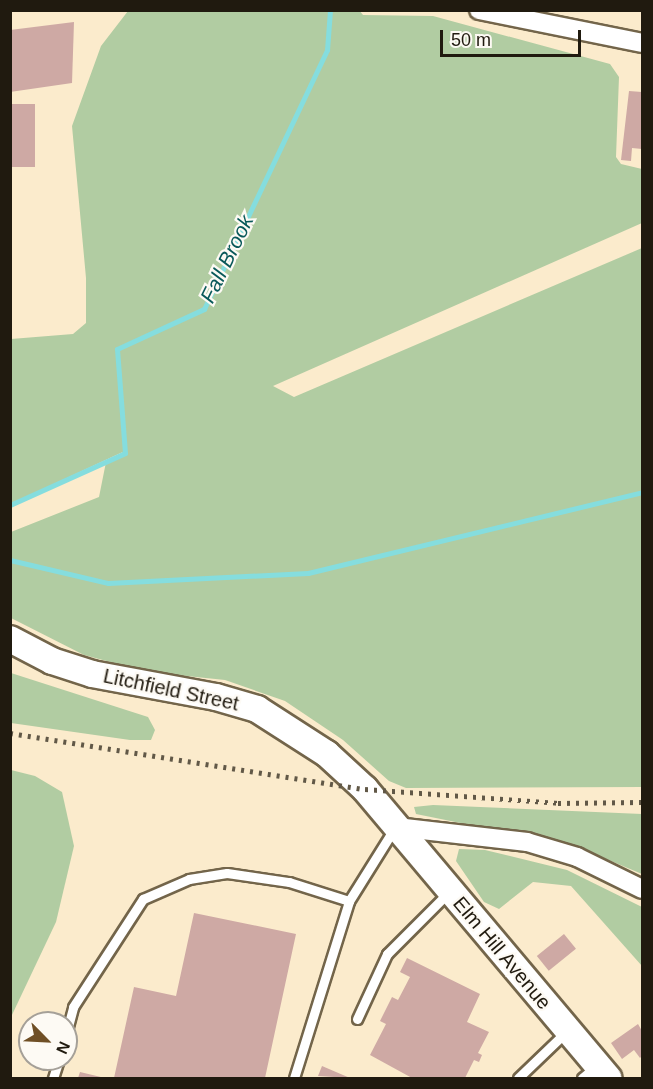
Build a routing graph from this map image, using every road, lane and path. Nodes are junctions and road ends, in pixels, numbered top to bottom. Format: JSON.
{"nodes":[{"id":1,"x":479,"y":10,"type":"edge"},
{"id":2,"x":642,"y":43,"type":"edge"},
{"id":3,"x":10,"y":639,"type":"edge"},
{"id":4,"x":396,"y":827,"type":"junction"},
{"id":5,"x":642,"y":889,"type":"edge"},
{"id":6,"x":450,"y":891,"type":"junction"},
{"id":7,"x":349,"y":901,"type":"junction"},
{"id":8,"x":73,"y":1011,"type":"edge"},
{"id":9,"x":357,"y":1019,"type":"dead end"},
{"id":10,"x":568,"y":1031,"type":"junction"},
{"id":11,"x":595,"y":1074,"type":"edge"},
{"id":12,"x":294,"y":1078,"type":"edge"},
{"id":13,"x":518,"y":1078,"type":"edge"}],
"edges":[{"from":1,"to":2,"type":"street"},
{"from":3,"to":4,"type":"main road","name":"Litchfield Street"},
{"from":4,"to":5,"type":"street"},
{"from":4,"to":6,"type":"main road","name":"Elm Hill Avenue"},
{"from":4,"to":7,"type":"lane"},
{"from":6,"to":9,"type":"lane"},
{"from":6,"to":10,"type":"main road","name":"Elm Hill Avenue"},
{"from":7,"to":8,"type":"lane"},
{"from":7,"to":12,"type":"lane"},
{"from":10,"to":11,"type":"main road","name":"Elm Hill Avenue"},
{"from":10,"to":13,"type":"lane"}]}
